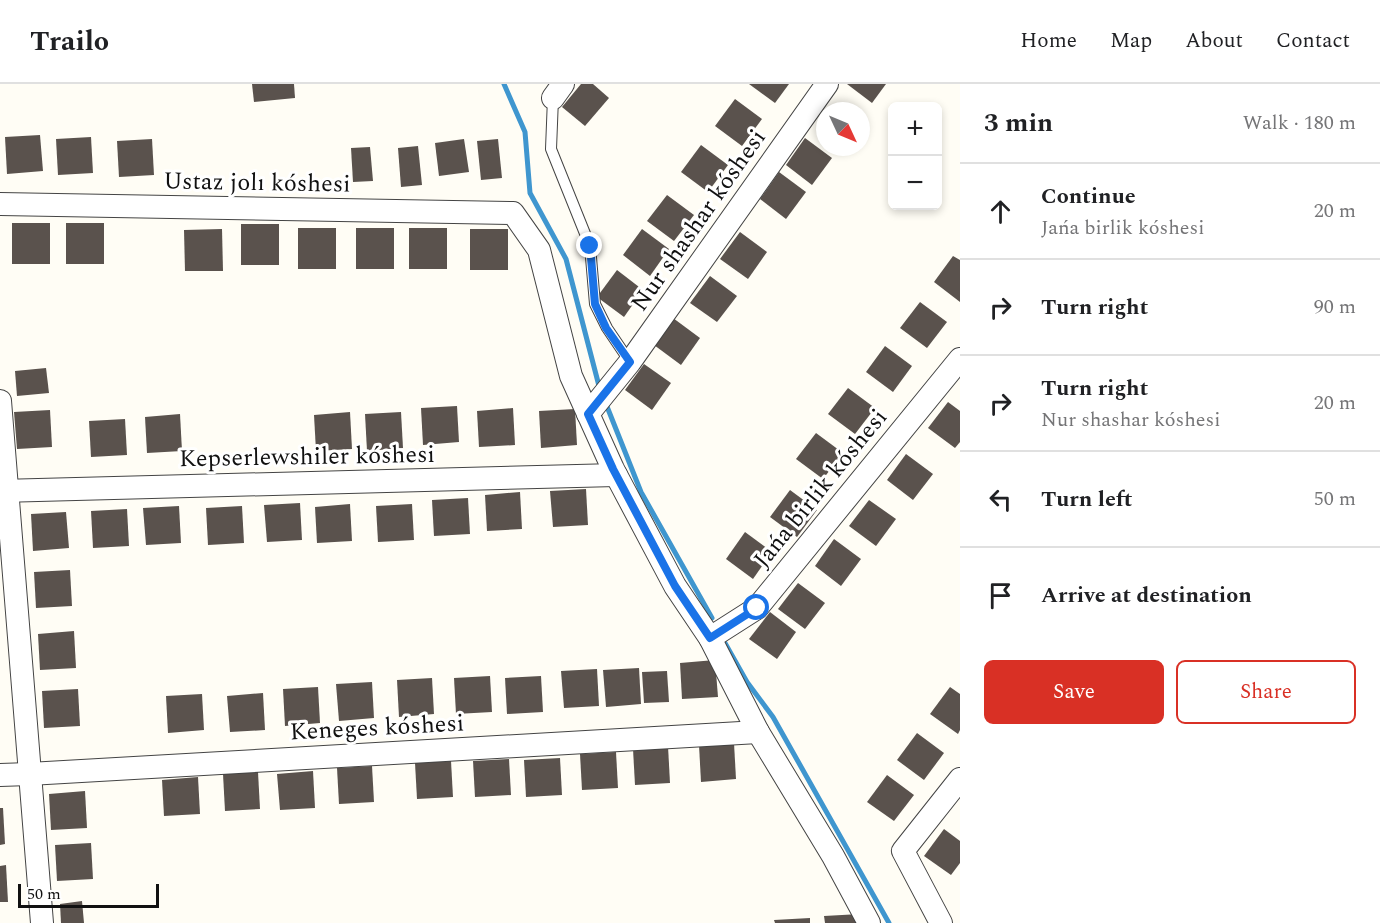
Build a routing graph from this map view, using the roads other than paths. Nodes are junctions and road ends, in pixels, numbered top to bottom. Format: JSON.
{"nodes":[{"id":1,"x":827,"y":84,"type":"edge"},
{"id":2,"x":558,"y":91,"type":"edge"},
{"id":3,"x":0,"y":204,"type":"edge"},
{"id":4,"x":960,"y":359,"type":"edge"},
{"id":5,"x":630,"y":362,"type":"junction"},
{"id":6,"x":0,"y":401,"type":"edge"},
{"id":7,"x":588,"y":414,"type":"junction"},
{"id":8,"x":616,"y":475,"type":"junction"},
{"id":9,"x":4,"y":491,"type":"edge"},
{"id":10,"x":710,"y":638,"type":"junction"},
{"id":11,"x":758,"y":732,"type":"junction"},
{"id":12,"x":29,"y":774,"type":"junction"},
{"id":13,"x":0,"y":775,"type":"edge"},
{"id":14,"x":960,"y":779,"type":"edge"},
{"id":15,"x":42,"y":923,"type":"edge"},
{"id":16,"x":869,"y":923,"type":"edge"},
{"id":17,"x":941,"y":923,"type":"edge"}],
"edges":[{"from":1,"to":5,"type":"street","name":"Nur shashar kóshesi"},
{"from":2,"to":5,"type":"lane"},
{"from":3,"to":7,"type":"street","name":"Ustaz jolı kóshesi"},
{"from":4,"to":10,"type":"street","name":"Jańa birlik kóshesi"},
{"from":5,"to":7,"type":"street","name":"Nur shashar kóshesi"},
{"from":6,"to":9,"type":"street"},
{"from":7,"to":8,"type":"street"},
{"from":8,"to":9,"type":"street","name":"Kepserlewshiler kóshesi"},
{"from":8,"to":10,"type":"street"},
{"from":9,"to":12,"type":"street"},
{"from":10,"to":11,"type":"street"},
{"from":11,"to":12,"type":"street","name":"Keneges kóshesi"},
{"from":11,"to":16,"type":"street"},
{"from":12,"to":13,"type":"street","name":"Keneges kóshesi"},
{"from":12,"to":15,"type":"street"},
{"from":14,"to":17,"type":"street"}]}
